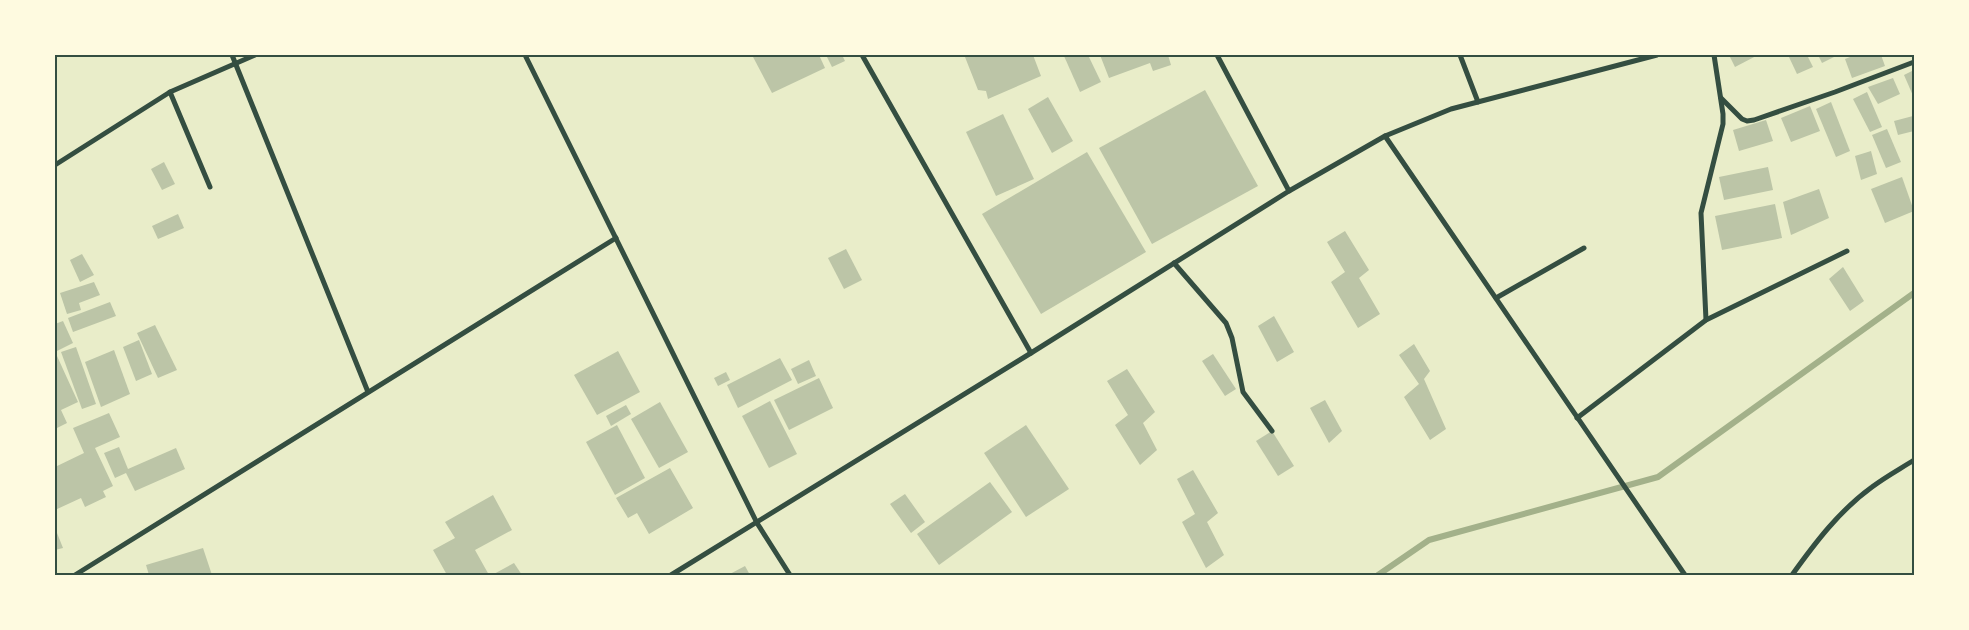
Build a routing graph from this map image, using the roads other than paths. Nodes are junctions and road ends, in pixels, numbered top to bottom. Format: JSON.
{"nodes":[{"id":1,"x":232,"y":55,"type":"edge"},
{"id":2,"x":255,"y":55,"type":"edge"},
{"id":3,"x":525,"y":55,"type":"edge"},
{"id":4,"x":862,"y":55,"type":"edge"},
{"id":5,"x":1217,"y":55,"type":"edge"},
{"id":6,"x":1460,"y":55,"type":"edge"},
{"id":7,"x":1657,"y":55,"type":"edge"},
{"id":8,"x":1714,"y":55,"type":"edge"},
{"id":9,"x":1914,"y":62,"type":"edge"},
{"id":10,"x":236,"y":64,"type":"junction"},
{"id":11,"x":170,"y":92,"type":"junction"},
{"id":12,"x":1720,"y":98,"type":"junction"},
{"id":13,"x":1478,"y":102,"type":"junction"},
{"id":14,"x":1385,"y":136,"type":"junction"},
{"id":15,"x":55,"y":166,"type":"edge"},
{"id":16,"x":210,"y":187,"type":"dead end"},
{"id":17,"x":1289,"y":190,"type":"junction"},
{"id":18,"x":616,"y":238,"type":"junction"},
{"id":19,"x":1584,"y":248,"type":"dead end"},
{"id":20,"x":1847,"y":251,"type":"dead end"},
{"id":21,"x":1174,"y":263,"type":"junction"},
{"id":22,"x":1496,"y":298,"type":"junction"},
{"id":23,"x":1706,"y":320,"type":"junction"},
{"id":24,"x":1031,"y":353,"type":"junction"},
{"id":25,"x":368,"y":392,"type":"junction"},
{"id":26,"x":1578,"y":418,"type":"junction"},
{"id":27,"x":1272,"y":430,"type":"dead end"},
{"id":28,"x":1914,"y":460,"type":"edge"},
{"id":29,"x":757,"y":523,"type":"junction"},
{"id":30,"x":75,"y":575,"type":"edge"},
{"id":31,"x":671,"y":575,"type":"edge"},
{"id":32,"x":790,"y":575,"type":"edge"},
{"id":33,"x":1685,"y":575,"type":"edge"},
{"id":34,"x":1792,"y":575,"type":"edge"}],
"edges":[{"from":1,"to":10,"type":"street"},
{"from":2,"to":10,"type":"street"},
{"from":3,"to":18,"type":"street"},
{"from":4,"to":24,"type":"street"},
{"from":5,"to":17,"type":"street"},
{"from":6,"to":13,"type":"street"},
{"from":7,"to":13,"type":"street"},
{"from":8,"to":12,"type":"street"},
{"from":9,"to":12,"type":"street"},
{"from":10,"to":11,"type":"street"},
{"from":10,"to":25,"type":"street"},
{"from":11,"to":15,"type":"street"},
{"from":11,"to":16,"type":"street"},
{"from":12,"to":23,"type":"street"},
{"from":13,"to":14,"type":"street"},
{"from":14,"to":17,"type":"street"},
{"from":14,"to":22,"type":"street"},
{"from":17,"to":21,"type":"street"},
{"from":18,"to":25,"type":"street"},
{"from":18,"to":29,"type":"street"},
{"from":19,"to":22,"type":"street"},
{"from":20,"to":23,"type":"street"},
{"from":21,"to":24,"type":"street"},
{"from":21,"to":27,"type":"street"},
{"from":22,"to":26,"type":"street"},
{"from":23,"to":26,"type":"street"},
{"from":24,"to":29,"type":"street"},
{"from":25,"to":30,"type":"street"},
{"from":26,"to":33,"type":"street"},
{"from":28,"to":34,"type":"street"},
{"from":29,"to":31,"type":"street"},
{"from":29,"to":32,"type":"street"}]}
